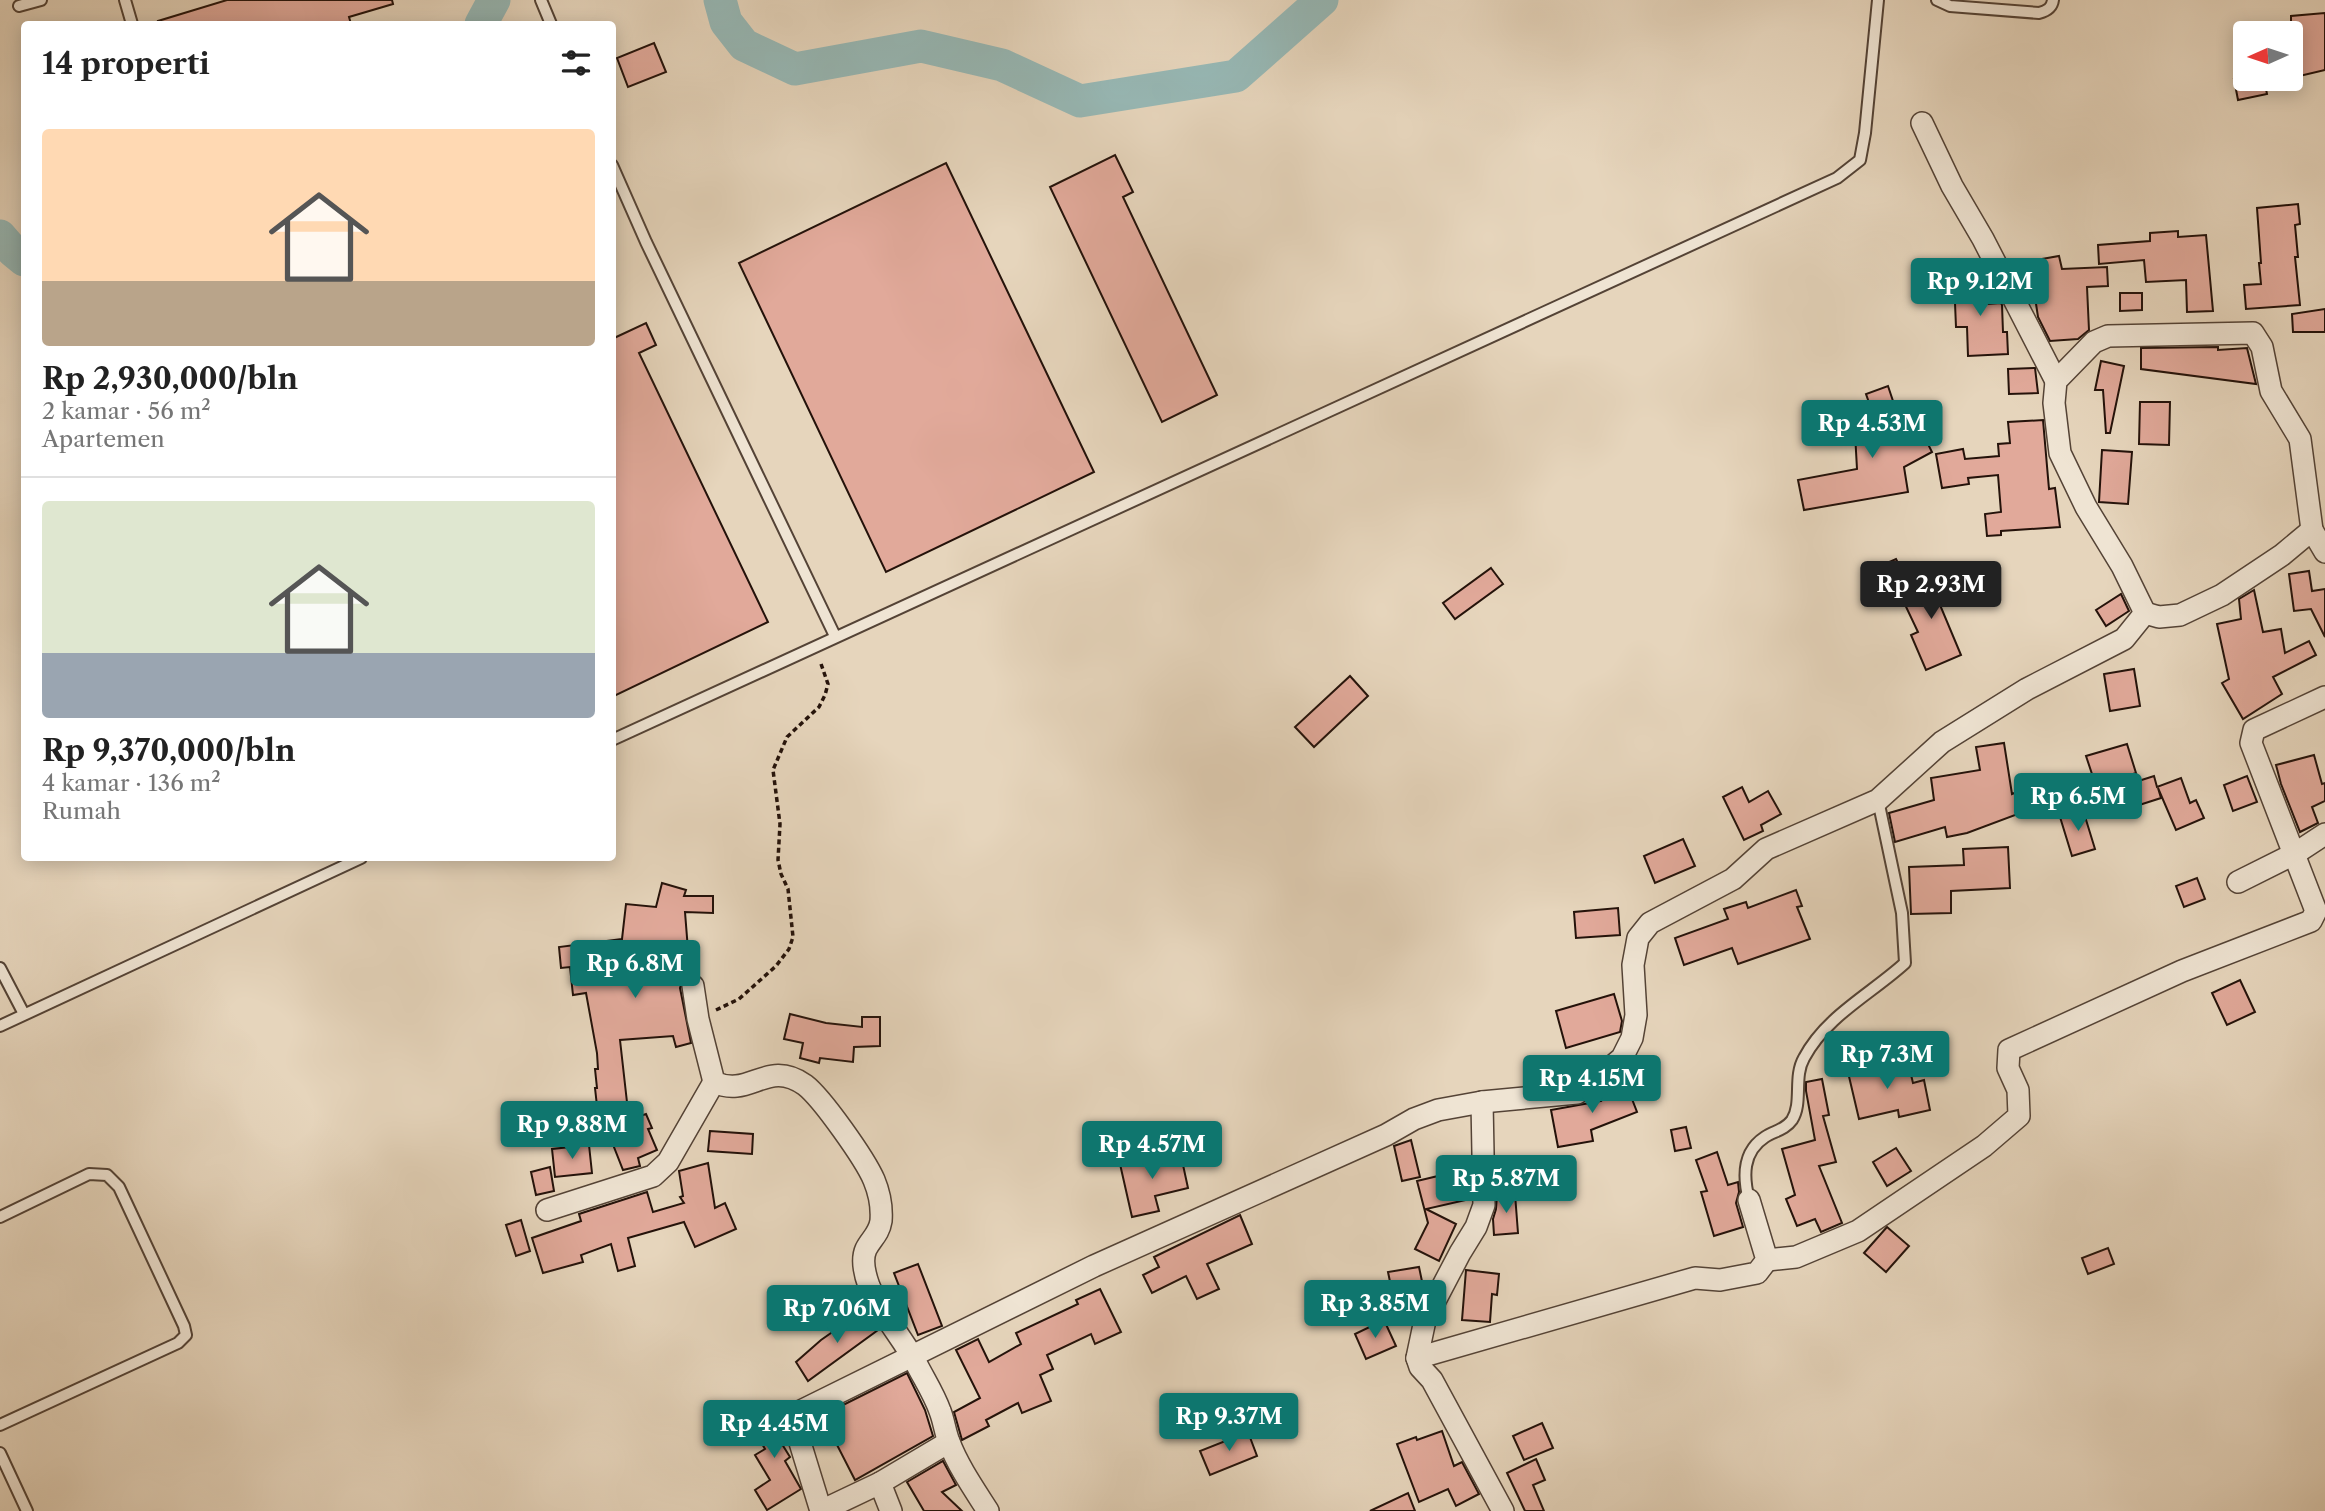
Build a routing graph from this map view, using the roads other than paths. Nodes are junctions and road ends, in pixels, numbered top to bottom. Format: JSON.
{"nodes":[{"id":1,"x":41,"y":0,"type":"edge"},
{"id":2,"x":125,"y":0,"type":"edge"},
{"id":3,"x":541,"y":0,"type":"edge"},
{"id":4,"x":1878,"y":0,"type":"edge"},
{"id":5,"x":1937,"y":0,"type":"edge"},
{"id":6,"x":2053,"y":0,"type":"edge"},
{"id":7,"x":19,"y":6,"type":"dead end"},
{"id":8,"x":131,"y":21,"type":"edge"},
{"id":9,"x":550,"y":21,"type":"edge"},
{"id":10,"x":1922,"y":123,"type":"dead end"},
{"id":11,"x":616,"y":174,"type":"edge"},
{"id":12,"x":2056,"y":381,"type":"junction"},
{"id":13,"x":2312,"y":530,"type":"junction"},
{"id":14,"x":2325,"y":552,"type":"edge"},
{"id":15,"x":2145,"y":613,"type":"junction"},
{"id":16,"x":835,"y":636,"type":"junction"},
{"id":17,"x":2325,"y":697,"type":"edge"},
{"id":18,"x":616,"y":738,"type":"edge"},
{"id":19,"x":1878,"y":800,"type":"junction"},
{"id":20,"x":2325,"y":834,"type":"edge"},
{"id":21,"x":2295,"y":853,"type":"junction"},
{"id":22,"x":354,"y":861,"type":"edge"},
{"id":23,"x":2238,"y":882,"type":"dead end"},
{"id":24,"x":0,"y":968,"type":"edge"},
{"id":25,"x":694,"y":986,"type":"dead end"},
{"id":26,"x":23,"y":1014,"type":"junction"},
{"id":27,"x":0,"y":1026,"type":"edge"},
{"id":28,"x":714,"y":1082,"type":"junction"},
{"id":29,"x":1482,"y":1102,"type":"junction"},
{"id":30,"x":1749,"y":1200,"type":"joint"},
{"id":31,"x":547,"y":1210,"type":"dead end"},
{"id":32,"x":0,"y":1217,"type":"edge"},
{"id":33,"x":1767,"y":1261,"type":"junction"},
{"id":34,"x":912,"y":1355,"type":"junction"},
{"id":35,"x":1417,"y":1358,"type":"junction"},
{"id":36,"x":0,"y":1425,"type":"edge"},
{"id":37,"x":949,"y":1442,"type":"junction"},
{"id":38,"x":0,"y":1452,"type":"edge"},
{"id":39,"x":880,"y":1483,"type":"junction"},
{"id":40,"x":27,"y":1511,"type":"edge"},
{"id":41,"x":821,"y":1511,"type":"edge"},
{"id":42,"x":891,"y":1511,"type":"edge"},
{"id":43,"x":988,"y":1511,"type":"edge"},
{"id":44,"x":1503,"y":1511,"type":"edge"}],
"edges":[{"from":1,"to":7,"type":"lane"},
{"from":2,"to":8,"type":"lane"},
{"from":3,"to":9,"type":"lane"},
{"from":4,"to":16,"type":"lane"},
{"from":5,"to":6,"type":"lane"},
{"from":10,"to":12,"type":"street"},
{"from":11,"to":16,"type":"lane"},
{"from":12,"to":13,"type":"street"},
{"from":12,"to":15,"type":"street"},
{"from":13,"to":14,"type":"street"},
{"from":13,"to":15,"type":"street"},
{"from":15,"to":19,"type":"street"},
{"from":16,"to":18,"type":"lane"},
{"from":17,"to":21,"type":"street"},
{"from":19,"to":29,"type":"street"},
{"from":19,"to":30,"type":"lane"},
{"from":20,"to":21,"type":"street"},
{"from":21,"to":23,"type":"street"},
{"from":21,"to":33,"type":"street"},
{"from":22,"to":26,"type":"lane"},
{"from":24,"to":26,"type":"lane"},
{"from":25,"to":28,"type":"street"},
{"from":26,"to":27,"type":"lane"},
{"from":28,"to":31,"type":"street"},
{"from":28,"to":34,"type":"street"},
{"from":29,"to":34,"type":"street"},
{"from":29,"to":35,"type":"street"},
{"from":30,"to":33,"type":"street"},
{"from":32,"to":36,"type":"lane"},
{"from":33,"to":35,"type":"street"},
{"from":34,"to":37,"type":"street"},
{"from":34,"to":41,"type":"street"},
{"from":35,"to":44,"type":"street"},
{"from":37,"to":39,"type":"street"},
{"from":37,"to":43,"type":"street"},
{"from":38,"to":40,"type":"lane"},
{"from":39,"to":41,"type":"street"},
{"from":39,"to":42,"type":"street"}]}
